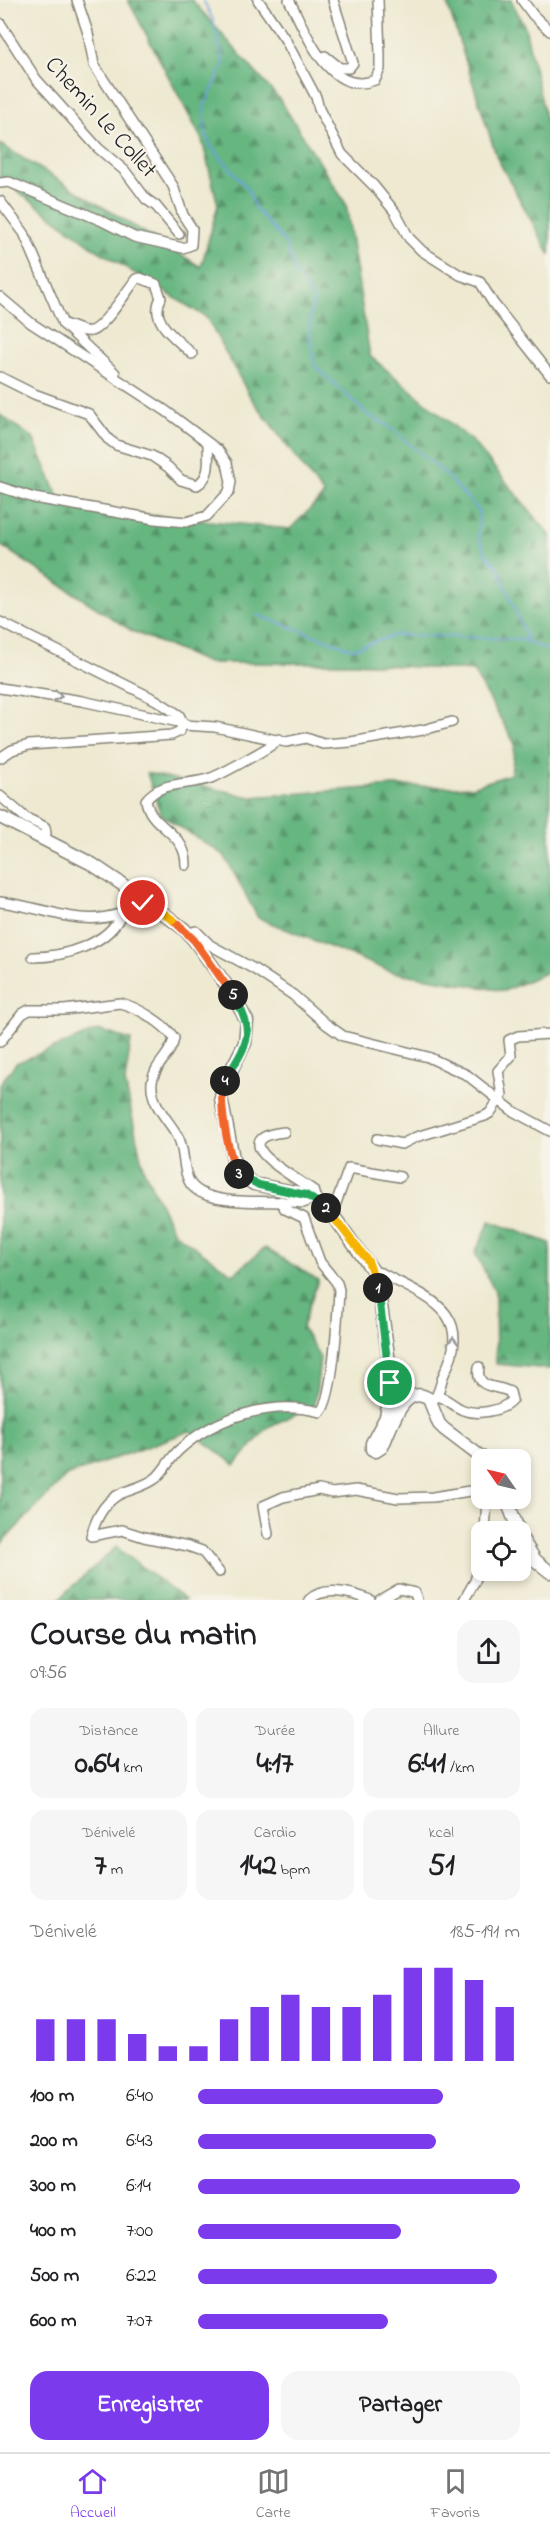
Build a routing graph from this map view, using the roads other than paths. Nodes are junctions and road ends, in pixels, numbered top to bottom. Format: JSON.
{"nodes":[{"id":1,"x":77,"y":0,"type":"edge"},
{"id":2,"x":258,"y":0,"type":"edge"},
{"id":3,"x":290,"y":0,"type":"edge"},
{"id":4,"x":333,"y":0,"type":"edge"},
{"id":5,"x":378,"y":0,"type":"edge"},
{"id":6,"x":522,"y":0,"type":"edge"},
{"id":7,"x":0,"y":22,"type":"edge"},
{"id":8,"x":550,"y":31,"type":"edge"},
{"id":9,"x":318,"y":52,"type":"junction"},
{"id":10,"x":0,"y":183,"type":"edge"},
{"id":11,"x":0,"y":201,"type":"edge"},
{"id":12,"x":179,"y":234,"type":"dead end"},
{"id":13,"x":0,"y":297,"type":"edge"},
{"id":14,"x":63,"y":324,"type":"junction"},
{"id":15,"x":192,"y":354,"type":"dead end"},
{"id":16,"x":550,"y":375,"type":"edge"},
{"id":17,"x":0,"y":377,"type":"edge"},
{"id":18,"x":130,"y":389,"type":"junction"},
{"id":19,"x":208,"y":443,"type":"junction"},
{"id":20,"x":0,"y":487,"type":"edge"},
{"id":21,"x":0,"y":622,"type":"edge"},
{"id":22,"x":0,"y":687,"type":"edge"},
{"id":23,"x":452,"y":722,"type":"dead end"},
{"id":24,"x":183,"y":724,"type":"junction"},
{"id":25,"x":279,"y":739,"type":"junction"},
{"id":26,"x":0,"y":758,"type":"edge"},
{"id":27,"x":0,"y":796,"type":"edge"},
{"id":28,"x":0,"y":817,"type":"edge"},
{"id":29,"x":44,"y":840,"type":"junction"},
{"id":30,"x":186,"y":866,"type":"dead end"},
{"id":31,"x":147,"y":901,"type":"junction"},
{"id":32,"x":0,"y":902,"type":"edge"},
{"id":33,"x":121,"y":914,"type":"junction"},
{"id":34,"x":189,"y":933,"type":"junction"},
{"id":35,"x":33,"y":957,"type":"dead end"},
{"id":36,"x":550,"y":1034,"type":"edge"},
{"id":37,"x":0,"y":1042,"type":"edge"},
{"id":38,"x":499,"y":1100,"type":"junction"},
{"id":39,"x":550,"y":1131,"type":"edge"},
{"id":40,"x":284,"y":1132,"type":"dead end"},
{"id":41,"x":377,"y":1139,"type":"dead end"},
{"id":42,"x":400,"y":1177,"type":"dead end"},
{"id":43,"x":314,"y":1199,"type":"junction"},
{"id":44,"x":281,"y":1201,"type":"junction"},
{"id":45,"x":332,"y":1214,"type":"junction"},
{"id":46,"x":373,"y":1271,"type":"junction"},
{"id":47,"x":479,"y":1367,"type":"dead end"},
{"id":48,"x":435,"y":1399,"type":"junction"},
{"id":49,"x":471,"y":1449,"type":"edge"},
{"id":50,"x":471,"y":1491,"type":"edge"},
{"id":51,"x":268,"y":1533,"type":"dead end"},
{"id":52,"x":531,"y":1554,"type":"edge"},
{"id":53,"x":219,"y":1572,"type":"dead end"},
{"id":54,"x":550,"y":1572,"type":"edge"},
{"id":55,"x":475,"y":1581,"type":"edge"},
{"id":56,"x":309,"y":1600,"type":"edge"},
{"id":57,"x":370,"y":1600,"type":"edge"},
{"id":58,"x":380,"y":1600,"type":"edge"},
{"id":59,"x":417,"y":1600,"type":"edge"},
{"id":60,"x":464,"y":1600,"type":"edge"}],
"edges":[{"from":1,"to":10,"type":"street"},
{"from":2,"to":16,"type":"street"},
{"from":3,"to":9,"type":"street"},
{"from":4,"to":9,"type":"street"},
{"from":5,"to":9,"type":"street"},
{"from":6,"to":8,"type":"street"},
{"from":7,"to":12,"type":"street","name":"Chemin Le Collet"},
{"from":11,"to":14,"type":"street"},
{"from":13,"to":18,"type":"street"},
{"from":14,"to":15,"type":"street"},
{"from":14,"to":18,"type":"street"},
{"from":17,"to":19,"type":"street"},
{"from":18,"to":19,"type":"street"},
{"from":19,"to":20,"type":"street"},
{"from":21,"to":24,"type":"street"},
{"from":22,"to":24,"type":"street","one_way":true},
{"from":23,"to":25,"type":"street"},
{"from":24,"to":25,"type":"street"},
{"from":24,"to":26,"type":"street"},
{"from":25,"to":30,"type":"street"},
{"from":27,"to":29,"type":"street"},
{"from":28,"to":29,"type":"main road"},
{"from":29,"to":31,"type":"main road"},
{"from":31,"to":33,"type":"street"},
{"from":31,"to":34,"type":"main road"},
{"from":32,"to":33,"type":"street"},
{"from":33,"to":35,"type":"street"},
{"from":34,"to":38,"type":"street"},
{"from":34,"to":43,"type":"main road"},
{"from":36,"to":38,"type":"street"},
{"from":37,"to":44,"type":"street"},
{"from":38,"to":39,"type":"street"},
{"from":38,"to":41,"type":"street"},
{"from":40,"to":43,"type":"street"},
{"from":42,"to":45,"type":"street"},
{"from":43,"to":44,"type":"street"},
{"from":43,"to":45,"type":"main road"},
{"from":44,"to":53,"type":"street"},
{"from":45,"to":46,"type":"main road"},
{"from":48,"to":46,"type":"street","one_way":true},
{"from":46,"to":48,"type":"main road"},
{"from":47,"to":48,"type":"street"},
{"from":48,"to":49,"type":"main road"},
{"from":50,"to":51,"type":"street"},
{"from":52,"to":54,"type":"main road"},
{"from":55,"to":60,"type":"street"},
{"from":56,"to":57,"type":"street"},
{"from":58,"to":59,"type":"street"}]}
